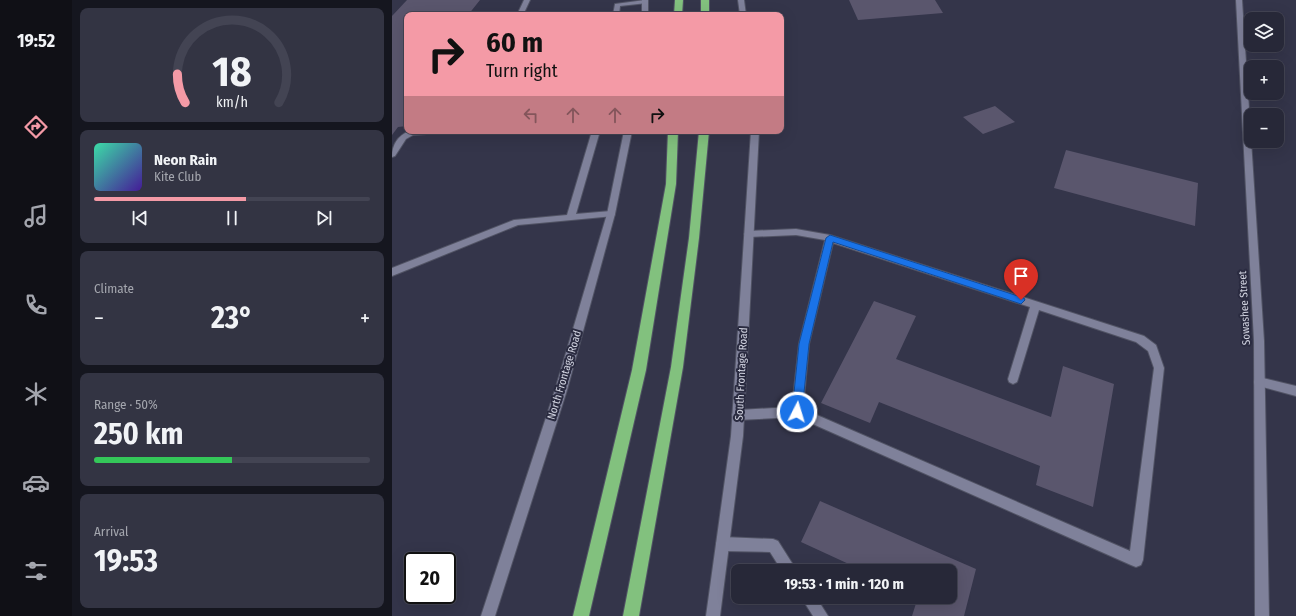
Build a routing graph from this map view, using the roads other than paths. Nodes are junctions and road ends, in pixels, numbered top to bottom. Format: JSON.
{"nodes":[{"id":1,"x":527,"y":0,"type":"edge"},
{"id":2,"x":679,"y":0,"type":"edge"},
{"id":3,"x":705,"y":0,"type":"edge"},
{"id":4,"x":741,"y":0,"type":"edge"},
{"id":5,"x":1239,"y":0,"type":"edge"},
{"id":6,"x":645,"y":1,"type":"edge"},
{"id":7,"x":521,"y":12,"type":"edge"},
{"id":8,"x":617,"y":12,"type":"edge"},
{"id":9,"x":645,"y":12,"type":"edge"},
{"id":10,"x":678,"y":12,"type":"edge"},
{"id":11,"x":705,"y":12,"type":"edge"},
{"id":12,"x":743,"y":12,"type":"edge"},
{"id":13,"x":410,"y":134,"type":"edge"},
{"id":14,"x":595,"y":134,"type":"edge"},
{"id":15,"x":627,"y":134,"type":"edge"},
{"id":16,"x":673,"y":134,"type":"edge"},
{"id":17,"x":704,"y":134,"type":"edge"},
{"id":18,"x":755,"y":134,"type":"edge"},
{"id":19,"x":392,"y":154,"type":"edge"},
{"id":20,"x":611,"y":214,"type":"junction"},
{"id":21,"x":571,"y":217,"type":"junction"},
{"id":22,"x":749,"y":234,"type":"junction"},
{"id":23,"x":830,"y":238,"type":"junction"},
{"id":24,"x":392,"y":272,"type":"edge"},
{"id":25,"x":1036,"y":305,"type":"junction"},
{"id":26,"x":1013,"y":379,"type":"dead end"},
{"id":27,"x":1259,"y":382,"type":"junction"},
{"id":28,"x":1296,"y":391,"type":"edge"},
{"id":29,"x":797,"y":412,"type":"junction"},
{"id":30,"x":738,"y":415,"type":"junction"},
{"id":31,"x":723,"y":544,"type":"junction"},
{"id":32,"x":785,"y":564,"type":"edge"},
{"id":33,"x":813,"y":604,"type":"edge"},
{"id":34,"x":488,"y":616,"type":"edge"},
{"id":35,"x":581,"y":616,"type":"edge"},
{"id":36,"x":631,"y":616,"type":"edge"},
{"id":37,"x":713,"y":616,"type":"edge"},
{"id":38,"x":821,"y":616,"type":"edge"},
{"id":39,"x":1262,"y":616,"type":"edge"}],
"edges":[{"from":1,"to":7,"type":"street"},
{"from":2,"to":10,"type":"highway"},
{"from":3,"to":11,"type":"highway"},
{"from":4,"to":12,"type":"street"},
{"from":5,"to":27,"type":"street","name":"Sowashee Street"},
{"from":6,"to":8,"type":"street"},
{"from":6,"to":9,"type":"street"},
{"from":13,"to":19,"type":"street"},
{"from":14,"to":21,"type":"street"},
{"from":15,"to":20,"type":"street","name":"North Frontage Road"},
{"from":16,"to":35,"type":"highway"},
{"from":17,"to":36,"type":"highway"},
{"from":18,"to":22,"type":"street","name":"South Frontage Road"},
{"from":20,"to":21,"type":"street"},
{"from":20,"to":34,"type":"street","name":"North Frontage Road"},
{"from":21,"to":24,"type":"street"},
{"from":22,"to":23,"type":"street"},
{"from":22,"to":30,"type":"street","name":"South Frontage Road"},
{"from":23,"to":25,"type":"street"},
{"from":23,"to":29,"type":"street"},
{"from":25,"to":26,"type":"street"},
{"from":25,"to":29,"type":"street"},
{"from":27,"to":28,"type":"street"},
{"from":27,"to":39,"type":"street","name":"Sowashee Street"},
{"from":29,"to":30,"type":"street"},
{"from":30,"to":31,"type":"street","name":"South Frontage Road"},
{"from":31,"to":32,"type":"street"},
{"from":31,"to":37,"type":"street","name":"South Frontage Road"},
{"from":33,"to":38,"type":"street"}]}
